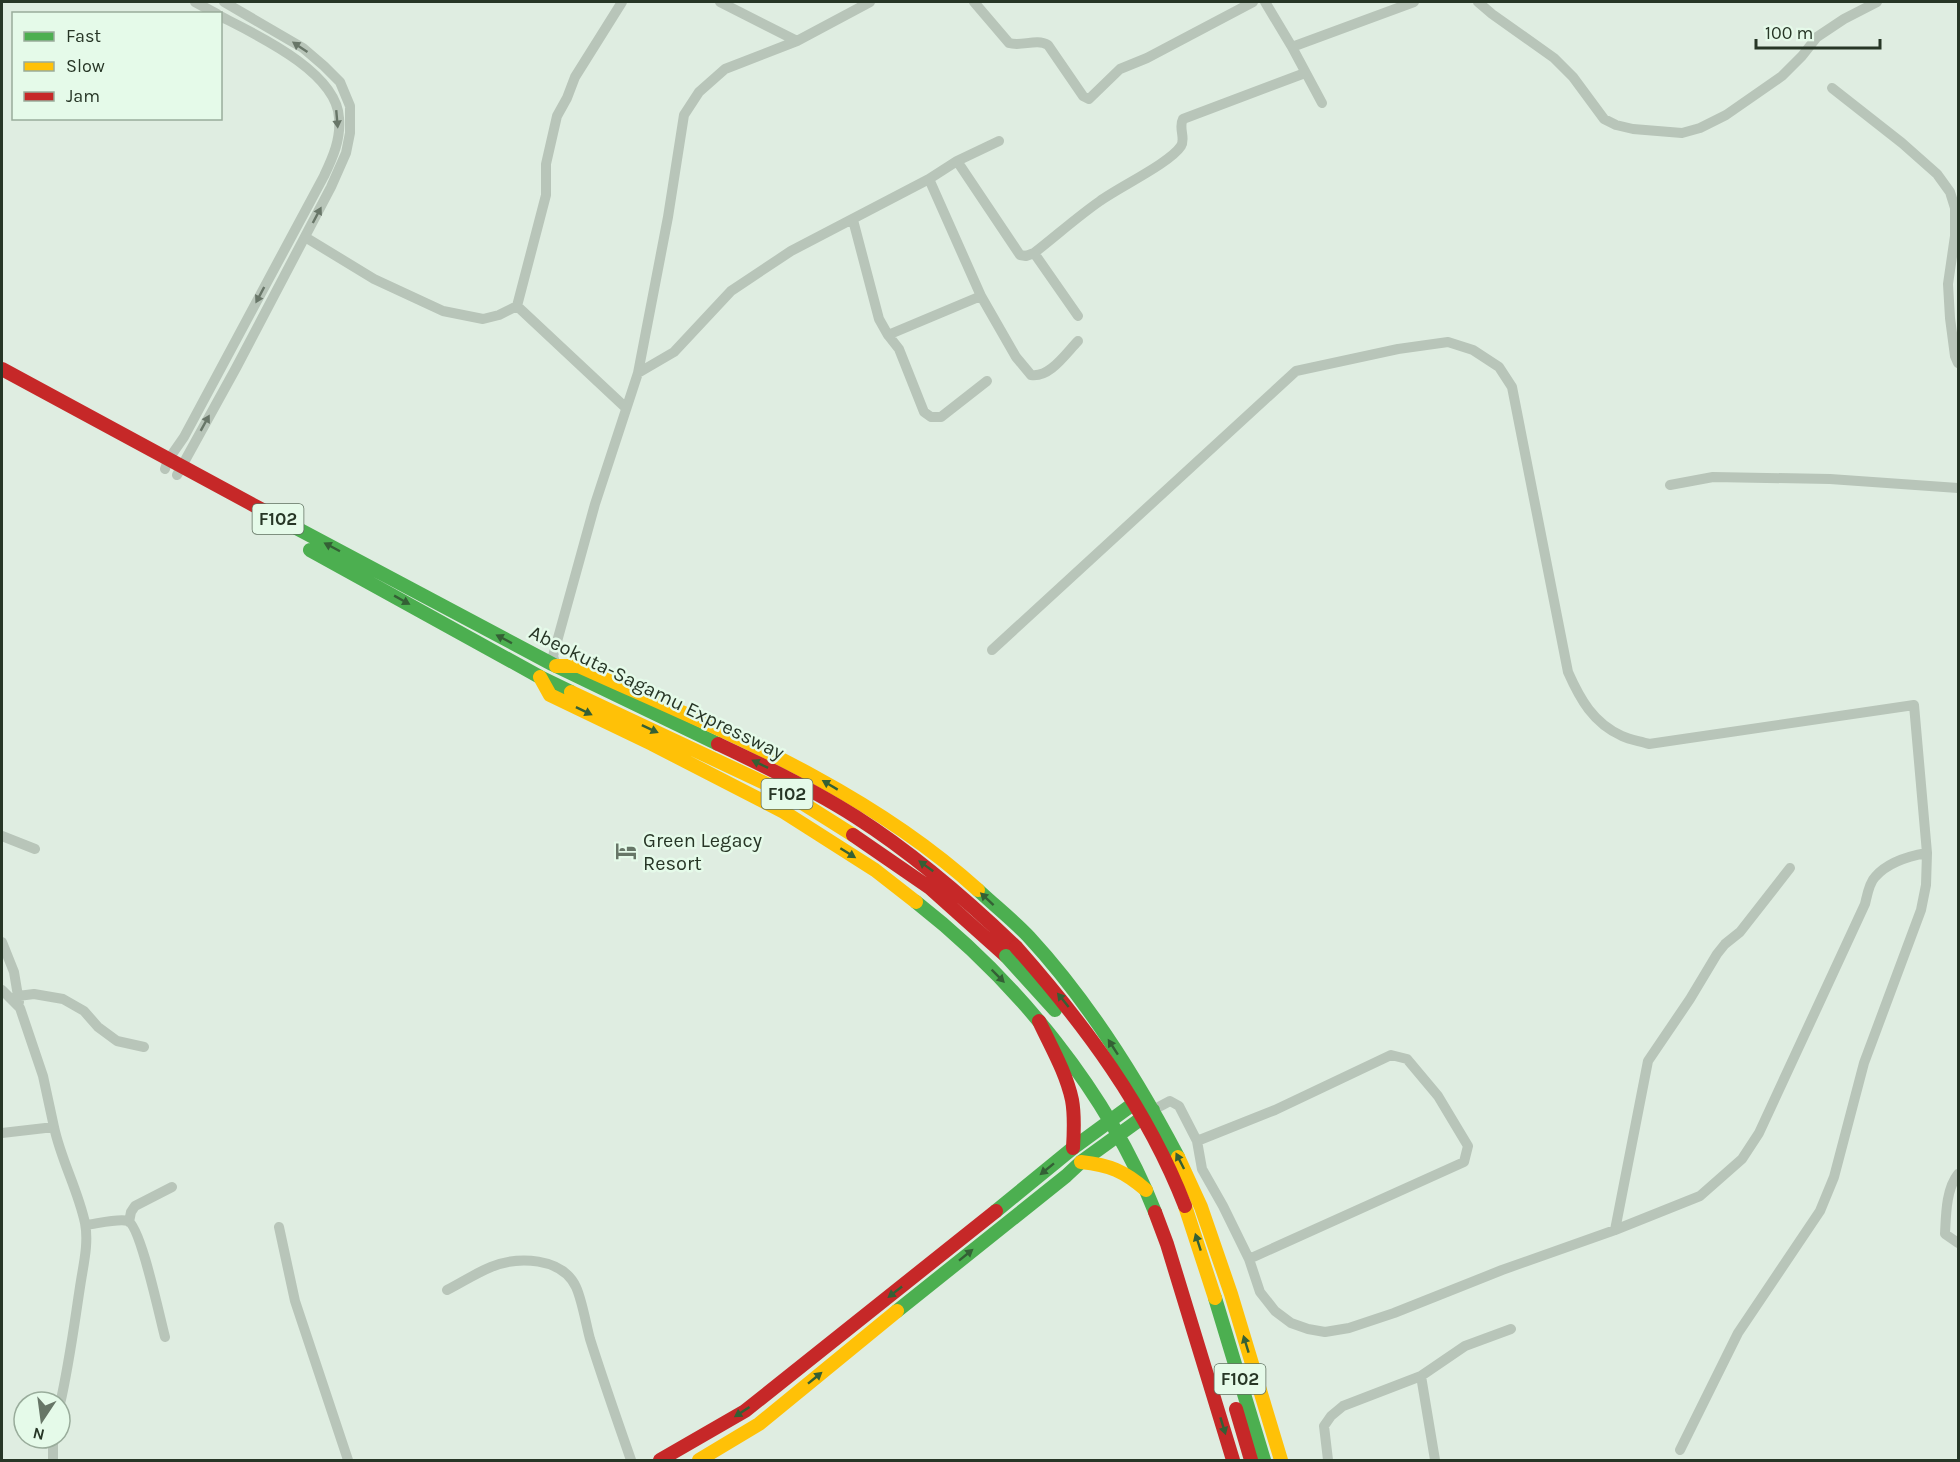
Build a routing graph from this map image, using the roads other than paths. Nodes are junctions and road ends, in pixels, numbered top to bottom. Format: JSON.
{"nodes":[{"id":1,"x":195,"y":2,"type":"edge"},
{"id":2,"x":224,"y":2,"type":"edge"},
{"id":3,"x":622,"y":2,"type":"edge"},
{"id":4,"x":720,"y":2,"type":"edge"},
{"id":5,"x":974,"y":2,"type":"edge"},
{"id":6,"x":1253,"y":2,"type":"edge"},
{"id":7,"x":1265,"y":2,"type":"edge"},
{"id":8,"x":1414,"y":2,"type":"edge"},
{"id":9,"x":1478,"y":2,"type":"edge"},
{"id":10,"x":1876,"y":2,"type":"edge"},
{"id":11,"x":862,"y":3,"type":"edge"},
{"id":12,"x":213,"y":12,"type":"edge"},
{"id":13,"x":222,"y":17,"type":"edge"},
{"id":14,"x":797,"y":41,"type":"junction"},
{"id":15,"x":1292,"y":47,"type":"junction"},
{"id":16,"x":1305,"y":73,"type":"junction"},
{"id":17,"x":1832,"y":88,"type":"dead end"},
{"id":18,"x":1322,"y":103,"type":"dead end"},
{"id":19,"x":999,"y":141,"type":"dead end"},
{"id":20,"x":957,"y":161,"type":"junction"},
{"id":21,"x":929,"y":179,"type":"junction"},
{"id":22,"x":853,"y":220,"type":"junction"},
{"id":23,"x":305,"y":237,"type":"junction"},
{"id":24,"x":1034,"y":253,"type":"junction"},
{"id":25,"x":981,"y":296,"type":"junction"},
{"id":26,"x":518,"y":306,"type":"junction"},
{"id":27,"x":1078,"y":316,"type":"dead end"},
{"id":28,"x":888,"y":335,"type":"junction"},
{"id":29,"x":1078,"y":341,"type":"dead end"},
{"id":30,"x":1959,"y":363,"type":"edge"},
{"id":31,"x":2,"y":369,"type":"edge"},
{"id":32,"x":638,"y":373,"type":"junction"},
{"id":33,"x":2,"y":379,"type":"edge"},
{"id":34,"x":987,"y":381,"type":"dead end"},
{"id":35,"x":626,"y":408,"type":"junction"},
{"id":36,"x":173,"y":468,"type":"junction"},
{"id":37,"x":1670,"y":485,"type":"dead end"},
{"id":38,"x":1959,"y":488,"type":"edge"},
{"id":39,"x":992,"y":651,"type":"dead end"},
{"id":40,"x":556,"y":666,"type":"junction"},
{"id":41,"x":540,"y":677,"type":"junction"},
{"id":42,"x":2,"y":836,"type":"edge"},
{"id":43,"x":35,"y":849,"type":"dead end"},
{"id":44,"x":1927,"y":853,"type":"junction"},
{"id":45,"x":1790,"y":868,"type":"dead end"},
{"id":46,"x":2,"y":942,"type":"edge"},
{"id":47,"x":1011,"y":952,"type":"junction"},
{"id":48,"x":2,"y":990,"type":"edge"},
{"id":49,"x":18,"y":996,"type":"junction"},
{"id":50,"x":20,"y":1008,"type":"junction"},
{"id":51,"x":1040,"y":1021,"type":"junction"},
{"id":52,"x":144,"y":1047,"type":"dead end"},
{"id":53,"x":1144,"y":1096,"type":"junction"},
{"id":54,"x":1153,"y":1110,"type":"junction"},
{"id":55,"x":1109,"y":1121,"type":"junction"},
{"id":56,"x":54,"y":1127,"type":"junction"},
{"id":57,"x":2,"y":1133,"type":"edge"},
{"id":58,"x":1118,"y":1135,"type":"junction"},
{"id":59,"x":1197,"y":1141,"type":"junction"},
{"id":60,"x":1073,"y":1148,"type":"junction"},
{"id":61,"x":1081,"y":1162,"type":"junction"},
{"id":62,"x":1959,"y":1174,"type":"edge"},
{"id":63,"x":172,"y":1186,"type":"dead end"},
{"id":64,"x":1146,"y":1190,"type":"junction"},
{"id":65,"x":129,"y":1222,"type":"junction"},
{"id":66,"x":86,"y":1225,"type":"junction"},
{"id":67,"x":279,"y":1227,"type":"dead end"},
{"id":68,"x":1615,"y":1230,"type":"junction"},
{"id":69,"x":1959,"y":1243,"type":"edge"},
{"id":70,"x":1249,"y":1259,"type":"junction"},
{"id":71,"x":447,"y":1290,"type":"dead end"},
{"id":72,"x":1210,"y":1299,"type":"junction"},
{"id":73,"x":1510,"y":1329,"type":"dead end"},
{"id":74,"x":165,"y":1337,"type":"dead end"},
{"id":75,"x":1420,"y":1376,"type":"junction"},
{"id":76,"x":63,"y":1390,"type":"edge"},
{"id":77,"x":1680,"y":1450,"type":"dead end"},
{"id":78,"x":348,"y":1461,"type":"edge"},
{"id":79,"x":631,"y":1461,"type":"edge"},
{"id":80,"x":660,"y":1461,"type":"edge"},
{"id":81,"x":699,"y":1461,"type":"edge"},
{"id":82,"x":1233,"y":1461,"type":"edge"},
{"id":83,"x":1251,"y":1461,"type":"edge"},
{"id":84,"x":1264,"y":1461,"type":"edge"},
{"id":85,"x":1281,"y":1461,"type":"edge"},
{"id":86,"x":1328,"y":1461,"type":"edge"},
{"id":87,"x":1435,"y":1461,"type":"edge"}],
"edges":[{"from":1,"to":12,"type":"street"},
{"from":23,"to":2,"type":"street","one_way":true},
{"from":3,"to":26,"type":"street"},
{"from":4,"to":14,"type":"street"},
{"from":5,"to":6,"type":"street"},
{"from":7,"to":15,"type":"street"},
{"from":8,"to":15,"type":"street"},
{"from":9,"to":10,"type":"street"},
{"from":11,"to":14,"type":"street"},
{"from":13,"to":36,"type":"street","one_way":true},
{"from":14,"to":32,"type":"street"},
{"from":15,"to":16,"type":"street"},
{"from":16,"to":18,"type":"street"},
{"from":16,"to":24,"type":"street"},
{"from":17,"to":30,"type":"street"},
{"from":19,"to":20,"type":"street"},
{"from":20,"to":21,"type":"street"},
{"from":20,"to":24,"type":"street"},
{"from":21,"to":22,"type":"street"},
{"from":21,"to":25,"type":"street"},
{"from":22,"to":28,"type":"street"},
{"from":22,"to":32,"type":"street"},
{"from":23,"to":26,"type":"street"},
{"from":36,"to":23,"type":"street","one_way":true},
{"from":24,"to":27,"type":"street"},
{"from":25,"to":28,"type":"street"},
{"from":25,"to":29,"type":"street"},
{"from":26,"to":35,"type":"street"},
{"from":28,"to":34,"type":"street"},
{"from":31,"to":36,"type":"main road","name":"Abeokuta-Sagamu Expressway","number":"F102"},
{"from":32,"to":35,"type":"street"},
{"from":33,"to":36,"type":"main road","name":"Abeokuta-Sagamu Expressway","number":"F102"},
{"from":35,"to":40,"type":"street"},
{"from":40,"to":36,"type":"main road","name":"Abeokuta-Sagamu Expressway","number":"F102","one_way":true},
{"from":36,"to":41,"type":"main road","name":"Abeokuta-Sagamu Expressway","number":"F102","one_way":true},
{"from":37,"to":38,"type":"street"},
{"from":39,"to":44,"type":"street"},
{"from":47,"to":40,"type":"main road","name":"Abeokuta-Sagamu Expressway","number":"F102","one_way":true},
{"from":53,"to":40,"type":"main road","one_way":true},
{"from":41,"to":47,"type":"main road","name":"Abeokuta-Sagamu Expressway","number":"F102","one_way":true},
{"from":41,"to":51,"type":"main road","one_way":true},
{"from":42,"to":43,"type":"street"},
{"from":44,"to":68,"type":"street"},
{"from":44,"to":77,"type":"street"},
{"from":45,"to":68,"type":"street"},
{"from":46,"to":49,"type":"street"},
{"from":47,"to":72,"type":"main road","name":"Abeokuta-Sagamu Expressway","number":"F102","bridge":true},
{"from":48,"to":50,"type":"street"},
{"from":49,"to":50,"type":"street"},
{"from":49,"to":52,"type":"street"},
{"from":50,"to":56,"type":"street"},
{"from":51,"to":55,"type":"main road"},
{"from":51,"to":60,"type":"main road"},
{"from":53,"to":54,"type":"main road"},
{"from":53,"to":55,"type":"main road"},
{"from":54,"to":58,"type":"main road"},
{"from":54,"to":59,"type":"street"},
{"from":85,"to":54,"type":"main road","one_way":true},
{"from":55,"to":58,"type":"main road"},
{"from":55,"to":60,"type":"main road"},
{"from":56,"to":57,"type":"street"},
{"from":56,"to":66,"type":"street"},
{"from":58,"to":61,"type":"main road"},
{"from":58,"to":64,"type":"main road"},
{"from":59,"to":70,"type":"street"},
{"from":59,"to":70,"type":"street"},
{"from":60,"to":80,"type":"main road","one_way":true},
{"from":61,"to":64,"type":"main road"},
{"from":81,"to":61,"type":"main road","one_way":true},
{"from":62,"to":69,"type":"street"},
{"from":63,"to":65,"type":"street"},
{"from":64,"to":82,"type":"main road","one_way":true},
{"from":65,"to":66,"type":"street"},
{"from":65,"to":74,"type":"street"},
{"from":66,"to":76,"type":"street"},
{"from":67,"to":78,"type":"street"},
{"from":68,"to":70,"type":"street"},
{"from":71,"to":79,"type":"street"},
{"from":72,"to":83,"type":"main road","name":"Abeokuta-Sagamu Expressway","number":"F102"},
{"from":72,"to":84,"type":"main road","name":"Abeokuta-Sagamu Expressway","number":"F102"},
{"from":73,"to":75,"type":"street"},
{"from":75,"to":86,"type":"street"},
{"from":75,"to":87,"type":"street"}]}
